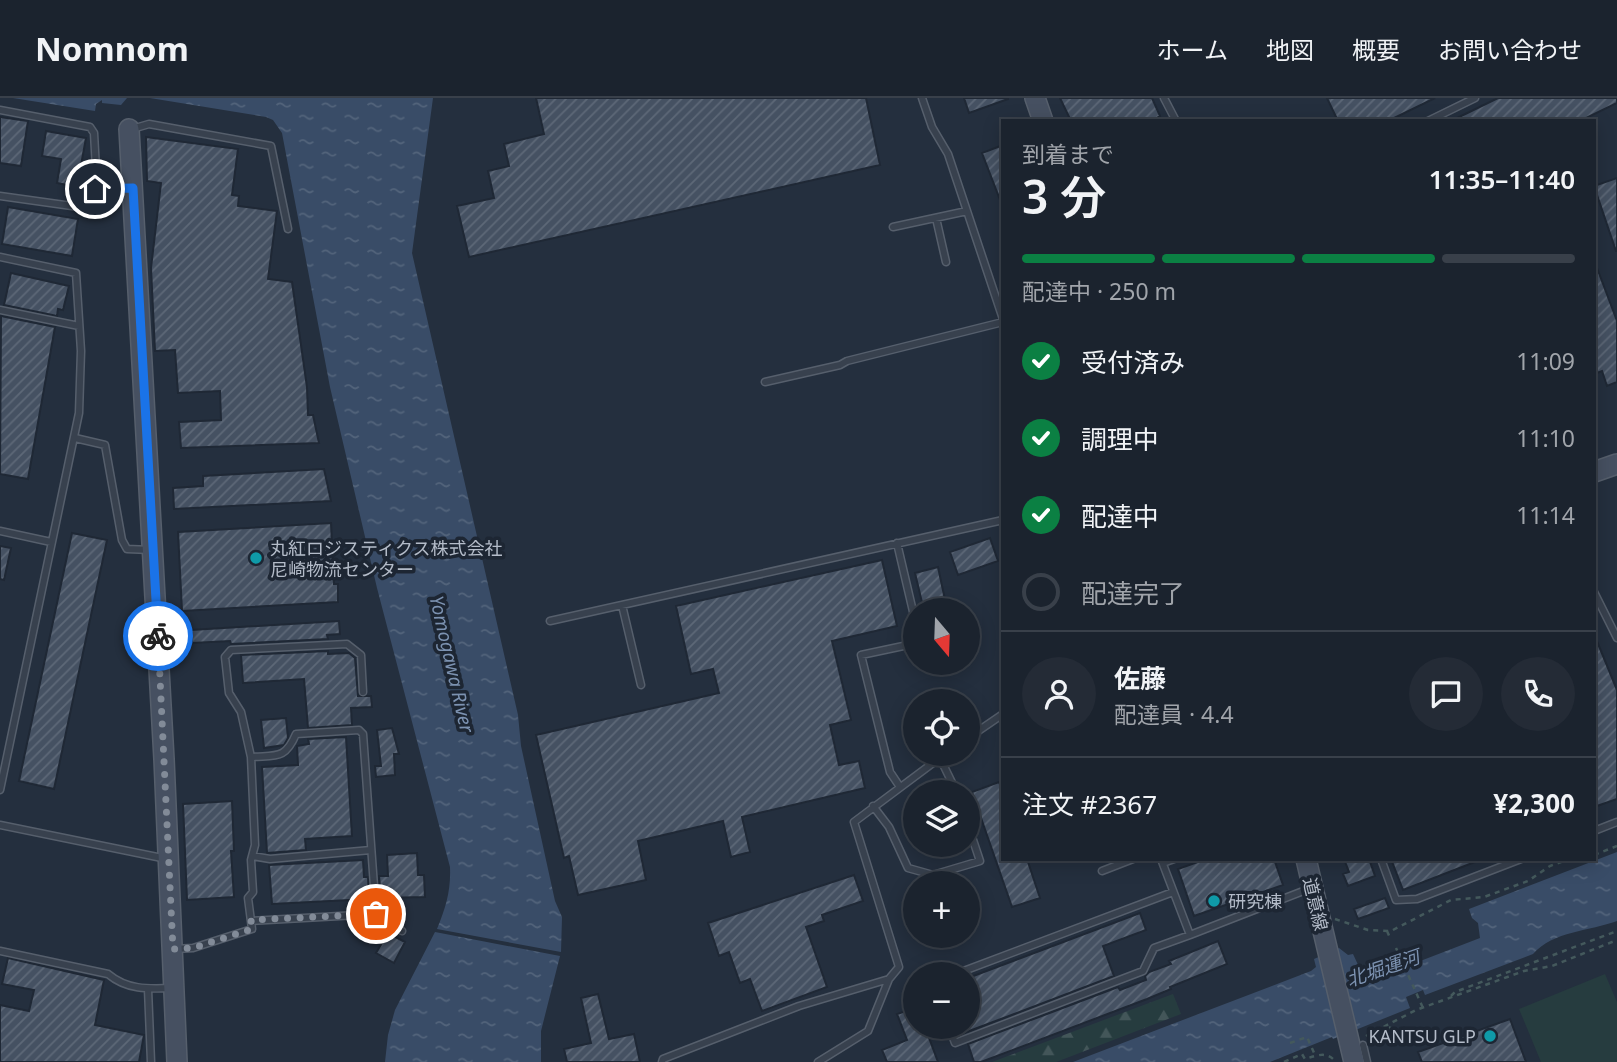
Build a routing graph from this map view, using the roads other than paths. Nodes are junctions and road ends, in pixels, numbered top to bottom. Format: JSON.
{"nodes":[{"id":1,"x":922,"y":98,"type":"edge"},
{"id":2,"x":1035,"y":98,"type":"edge"},
{"id":3,"x":1175,"y":98,"type":"edge"},
{"id":4,"x":1475,"y":98,"type":"edge"},
{"id":5,"x":1165,"y":100,"type":"edge"},
{"id":6,"x":0,"y":110,"type":"edge"},
{"id":7,"x":1042,"y":119,"type":"edge"},
{"id":8,"x":1175,"y":119,"type":"edge"},
{"id":9,"x":1432,"y":119,"type":"edge"},
{"id":10,"x":130,"y":130,"type":"joint"},
{"id":11,"x":133,"y":188,"type":"junction"},
{"id":12,"x":105,"y":189,"type":"junction"},
{"id":13,"x":0,"y":196,"type":"edge"},
{"id":14,"x":967,"y":211,"type":"junction"},
{"id":15,"x":936,"y":218,"type":"junction"},
{"id":16,"x":893,"y":227,"type":"dead end"},
{"id":17,"x":288,"y":229,"type":"dead end"},
{"id":18,"x":0,"y":257,"type":"edge"},
{"id":19,"x":947,"y":262,"type":"dead end"},
{"id":20,"x":0,"y":310,"type":"edge"},
{"id":21,"x":1001,"y":314,"type":"edge"},
{"id":22,"x":1001,"y":321,"type":"edge"},
{"id":23,"x":79,"y":326,"type":"junction"},
{"id":24,"x":765,"y":382,"type":"dead end"},
{"id":25,"x":75,"y":438,"type":"junction"},
{"id":26,"x":1617,"y":464,"type":"edge"},
{"id":27,"x":1596,"y":471,"type":"edge"},
{"id":28,"x":1001,"y":520,"type":"edge"},
{"id":29,"x":0,"y":531,"type":"edge"},
{"id":30,"x":51,"y":542,"type":"junction"},
{"id":31,"x":897,"y":544,"type":"junction"},
{"id":32,"x":153,"y":551,"type":"junction"},
{"id":33,"x":1596,"y":596,"type":"edge"},
{"id":34,"x":910,"y":598,"type":"edge"},
{"id":35,"x":622,"y":605,"type":"junction"},
{"id":36,"x":550,"y":621,"type":"dead end"},
{"id":37,"x":1617,"y":638,"type":"edge"},
{"id":38,"x":903,"y":646,"type":"edge"},
{"id":39,"x":641,"y":685,"type":"dead end"},
{"id":40,"x":363,"y":692,"type":"dead end"},
{"id":41,"x":1001,"y":714,"type":"edge"},
{"id":42,"x":980,"y":729,"type":"edge"},
{"id":43,"x":251,"y":757,"type":"junction"},
{"id":44,"x":929,"y":766,"type":"edge"},
{"id":45,"x":900,"y":787,"type":"junction"},
{"id":46,"x":0,"y":790,"type":"edge"},
{"id":47,"x":873,"y":806,"type":"junction"},
{"id":48,"x":1617,"y":822,"type":"edge"},
{"id":49,"x":0,"y":825,"type":"edge"},
{"id":50,"x":1596,"y":830,"type":"edge"},
{"id":51,"x":371,"y":850,"type":"junction"},
{"id":52,"x":252,"y":856,"type":"junction"},
{"id":53,"x":979,"y":857,"type":"edge"},
{"id":54,"x":169,"y":859,"type":"junction"},
{"id":55,"x":1121,"y":861,"type":"edge"},
{"id":56,"x":1162,"y":861,"type":"edge"},
{"id":57,"x":1306,"y":861,"type":"edge"},
{"id":58,"x":1382,"y":861,"type":"edge"},
{"id":59,"x":1516,"y":861,"type":"edge"},
{"id":60,"x":1102,"y":871,"type":"dead end"},
{"id":61,"x":1313,"y":888,"type":"junction"},
{"id":62,"x":1174,"y":892,"type":"junction"},
{"id":63,"x":376,"y":914,"type":"junction"},
{"id":64,"x":251,"y":920,"type":"junction"},
{"id":65,"x":402,"y":931,"type":"dead end"},
{"id":66,"x":1189,"y":935,"type":"junction"},
{"id":67,"x":173,"y":949,"type":"junction"},
{"id":68,"x":0,"y":951,"type":"edge"},
{"id":69,"x":980,"y":965,"type":"edge"},
{"id":70,"x":890,"y":979,"type":"junction"},
{"id":71,"x":174,"y":988,"type":"junction"},
{"id":72,"x":148,"y":989,"type":"junction"},
{"id":73,"x":980,"y":1033,"type":"edge"},
{"id":74,"x":1356,"y":1047,"type":"edge"},
{"id":75,"x":151,"y":1062,"type":"edge"},
{"id":76,"x":177,"y":1062,"type":"edge"},
{"id":77,"x":662,"y":1062,"type":"edge"},
{"id":78,"x":818,"y":1062,"type":"edge"},
{"id":79,"x":1367,"y":1062,"type":"edge"}],
"edges":[{"from":1,"to":14,"type":"lane"},
{"from":2,"to":7,"type":"street"},
{"from":3,"to":5,"type":"lane"},
{"from":4,"to":9,"type":"lane"},
{"from":5,"to":8,"type":"lane"},
{"from":6,"to":12,"type":"lane"},
{"from":10,"to":11,"type":"street"},
{"from":10,"to":17,"type":"lane"},
{"from":11,"to":12,"type":"lane"},
{"from":11,"to":32,"type":"street"},
{"from":12,"to":13,"type":"lane"},
{"from":14,"to":15,"type":"lane"},
{"from":14,"to":21,"type":"lane"},
{"from":15,"to":16,"type":"lane"},
{"from":15,"to":19,"type":"lane"},
{"from":18,"to":23,"type":"lane"},
{"from":20,"to":23,"type":"lane"},
{"from":22,"to":24,"type":"lane"},
{"from":23,"to":25,"type":"lane"},
{"from":25,"to":30,"type":"lane"},
{"from":25,"to":32,"type":"lane"},
{"from":26,"to":27,"type":"street"},
{"from":28,"to":31,"type":"lane"},
{"from":29,"to":30,"type":"lane"},
{"from":30,"to":46,"type":"lane"},
{"from":31,"to":34,"type":"lane"},
{"from":31,"to":35,"type":"lane"},
{"from":32,"to":54,"type":"street"},
{"from":33,"to":37,"type":"lane"},
{"from":35,"to":36,"type":"lane"},
{"from":35,"to":39,"type":"lane"},
{"from":38,"to":45,"type":"lane"},
{"from":40,"to":43,"type":"lane"},
{"from":41,"to":42,"type":"lane"},
{"from":43,"to":51,"type":"lane"},
{"from":43,"to":52,"type":"lane"},
{"from":44,"to":45,"type":"lane"},
{"from":45,"to":47,"type":"lane"},
{"from":47,"to":53,"type":"lane"},
{"from":47,"to":70,"type":"lane"},
{"from":48,"to":50,"type":"lane"},
{"from":49,"to":54,"type":"lane"},
{"from":51,"to":52,"type":"lane"},
{"from":51,"to":63,"type":"lane"},
{"from":52,"to":64,"type":"lane"},
{"from":54,"to":67,"type":"street"},
{"from":55,"to":60,"type":"lane"},
{"from":56,"to":62,"type":"lane"},
{"from":57,"to":61,"type":"street","name":"道意線"},
{"from":58,"to":59,"type":"lane"},
{"from":61,"to":66,"type":"lane"},
{"from":61,"to":74,"type":"street","name":"道意線"},
{"from":62,"to":66,"type":"lane"},
{"from":62,"to":69,"type":"lane"},
{"from":63,"to":64,"type":"lane"},
{"from":63,"to":65,"type":"lane"},
{"from":64,"to":67,"type":"lane"},
{"from":66,"to":73,"type":"lane"},
{"from":67,"to":71,"type":"street"},
{"from":68,"to":72,"type":"lane"},
{"from":70,"to":77,"type":"lane"},
{"from":70,"to":78,"type":"lane"},
{"from":71,"to":72,"type":"lane"},
{"from":71,"to":76,"type":"street"},
{"from":72,"to":75,"type":"lane"},
{"from":74,"to":79,"type":"lane"}]}
